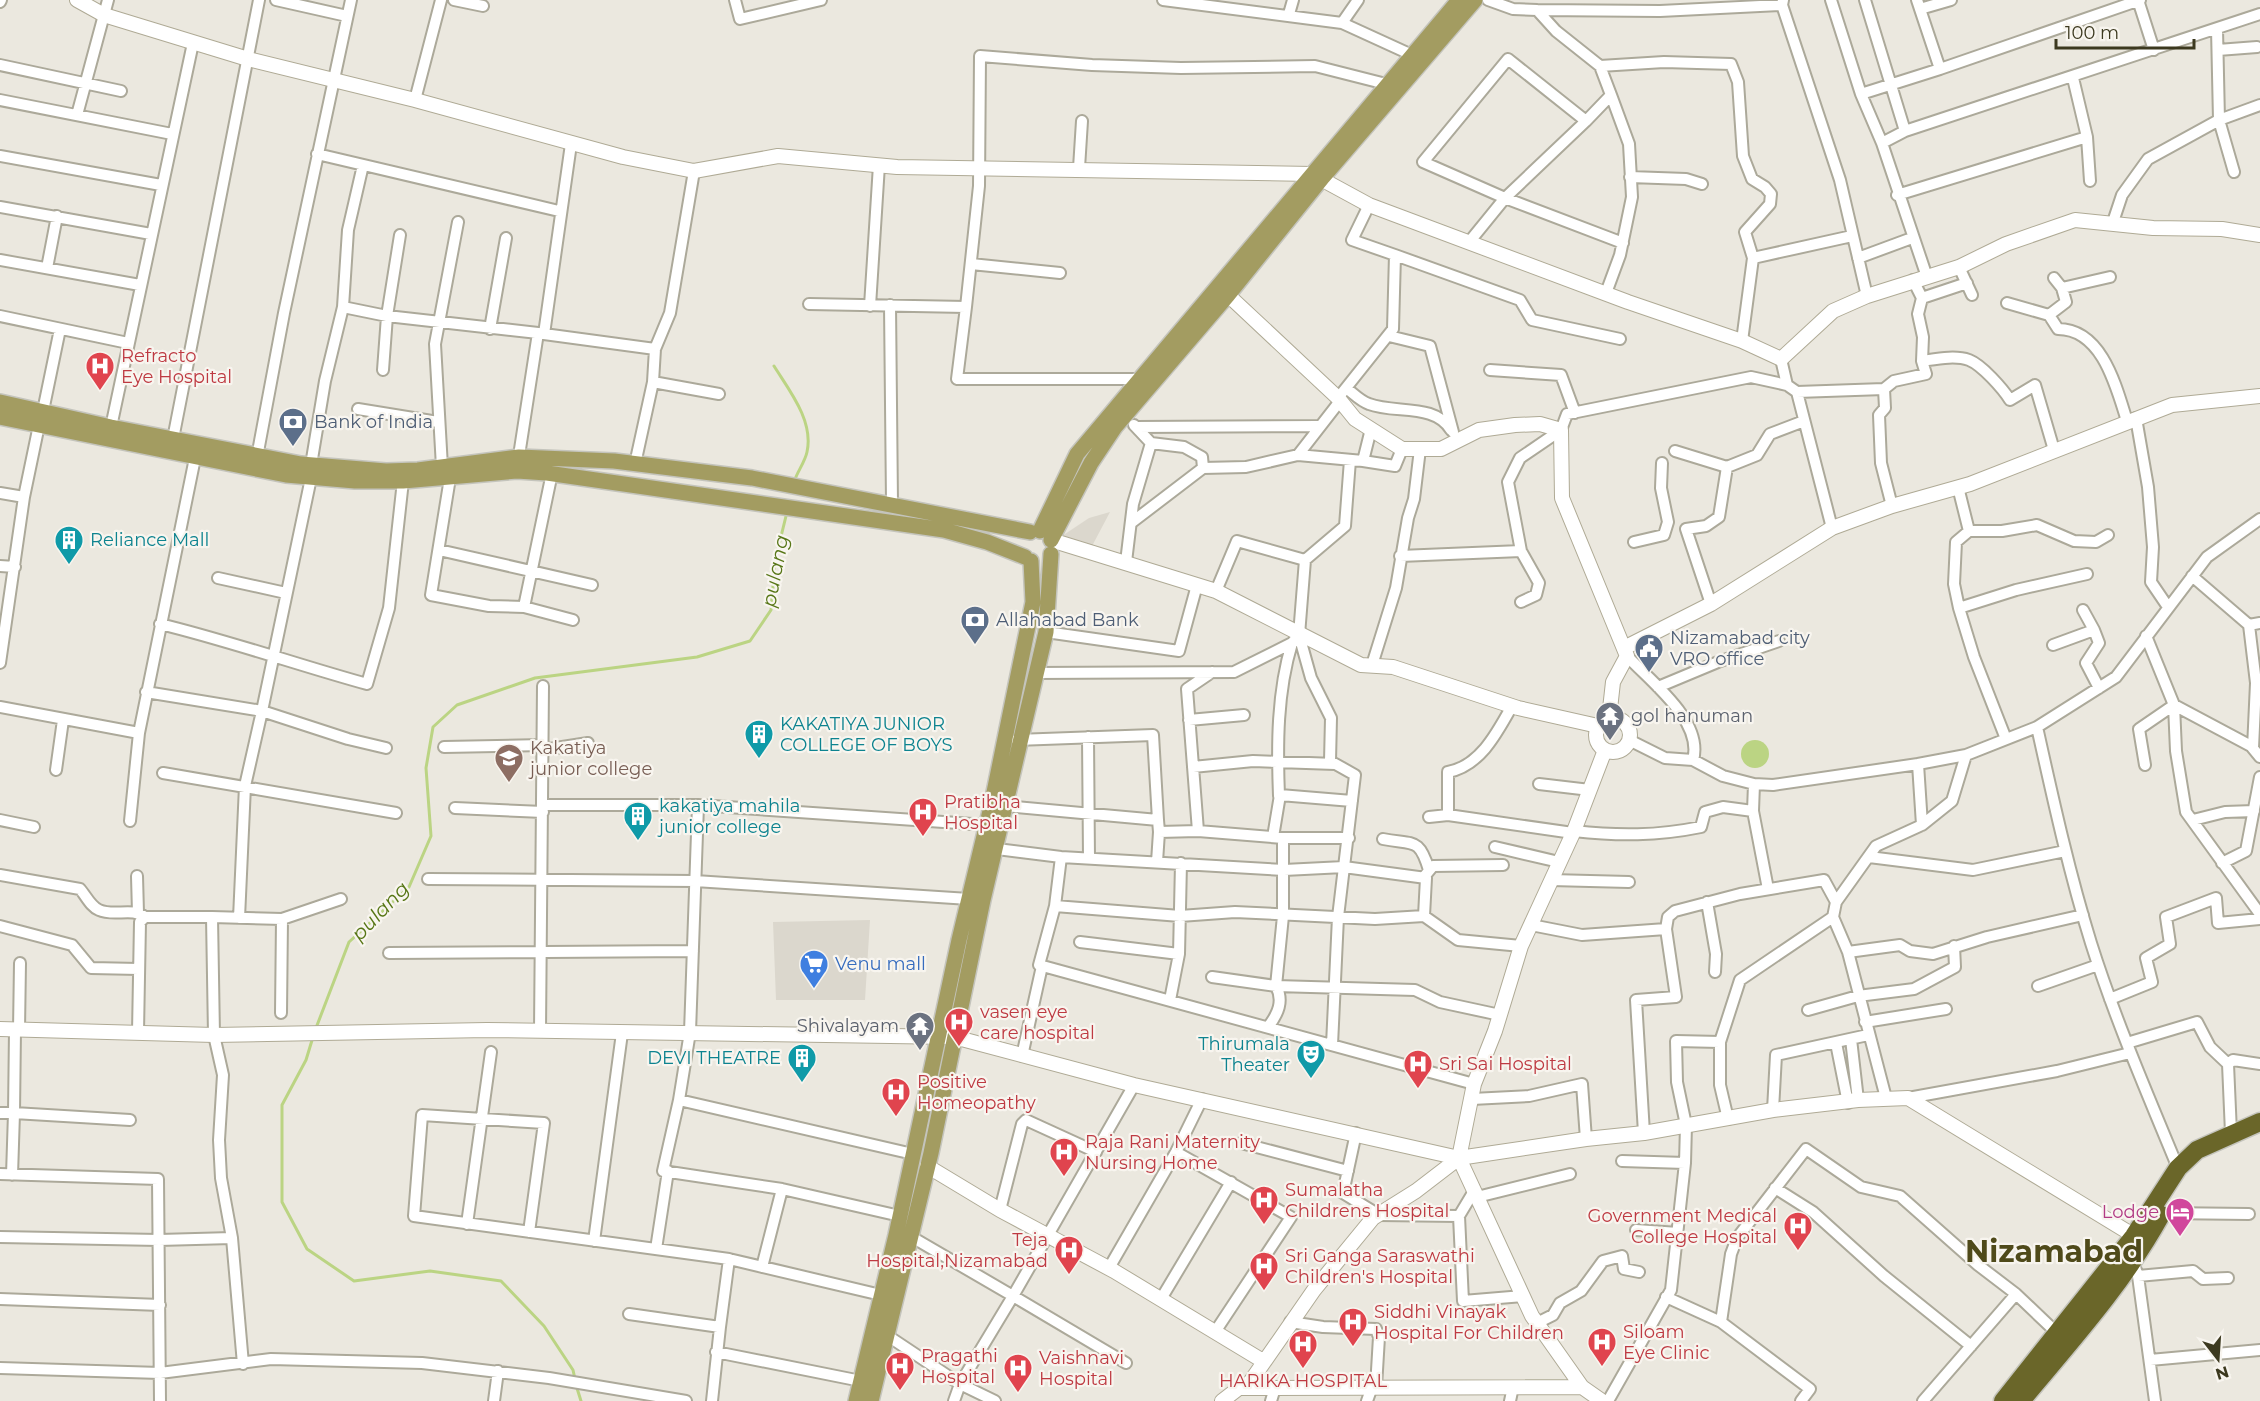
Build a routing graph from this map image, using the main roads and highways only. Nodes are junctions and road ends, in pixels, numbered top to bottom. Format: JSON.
{"nodes":[{"id":1,"x":1459,"y":0,"type":"edge"},
{"id":2,"x":1475,"y":0,"type":"edge"},
{"id":3,"x":1318,"y":175,"type":"junction"},
{"id":4,"x":0,"y":402,"type":"edge"},
{"id":5,"x":0,"y":417,"type":"edge"},
{"id":6,"x":41,"y":418,"type":"junction"},
{"id":7,"x":518,"y":464,"type":"junction"},
{"id":8,"x":311,"y":471,"type":"junction"},
{"id":9,"x":446,"y":472,"type":"junction"},
{"id":10,"x":1043,"y":539,"type":"junction"},
{"id":11,"x":1028,"y":559,"type":"junction"},
{"id":12,"x":946,"y":1037,"type":"junction"},
{"id":13,"x":2260,"y":1122,"type":"edge"},
{"id":14,"x":2260,"y":1133,"type":"edge"},
{"id":15,"x":2136,"y":1252,"type":"junction"},
{"id":16,"x":856,"y":1401,"type":"edge"},
{"id":17,"x":871,"y":1401,"type":"edge"},
{"id":18,"x":2003,"y":1401,"type":"edge"},
{"id":19,"x":2021,"y":1401,"type":"edge"}],
"edges":[{"from":1,"to":3,"type":"main road"},
{"from":2,"to":3,"type":"main road"},
{"from":3,"to":10,"type":"main road"},
{"from":3,"to":10,"type":"main road"},
{"from":4,"to":6,"type":"main road"},
{"from":5,"to":6,"type":"main road"},
{"from":6,"to":8,"type":"main road"},
{"from":6,"to":8,"type":"main road"},
{"from":7,"to":9,"type":"main road"},
{"from":7,"to":10,"type":"main road"},
{"from":7,"to":11,"type":"main road"},
{"from":8,"to":9,"type":"main road"},
{"from":8,"to":9,"type":"main road"},
{"from":10,"to":11,"type":"main road"},
{"from":10,"to":11,"type":"main road"},
{"from":10,"to":12,"type":"main road"},
{"from":11,"to":12,"type":"main road"},
{"from":12,"to":16,"type":"main road"},
{"from":12,"to":17,"type":"main road"},
{"from":13,"to":15,"type":"highway"},
{"from":14,"to":15,"type":"highway"},
{"from":15,"to":18,"type":"highway"},
{"from":15,"to":19,"type":"highway"}]}
